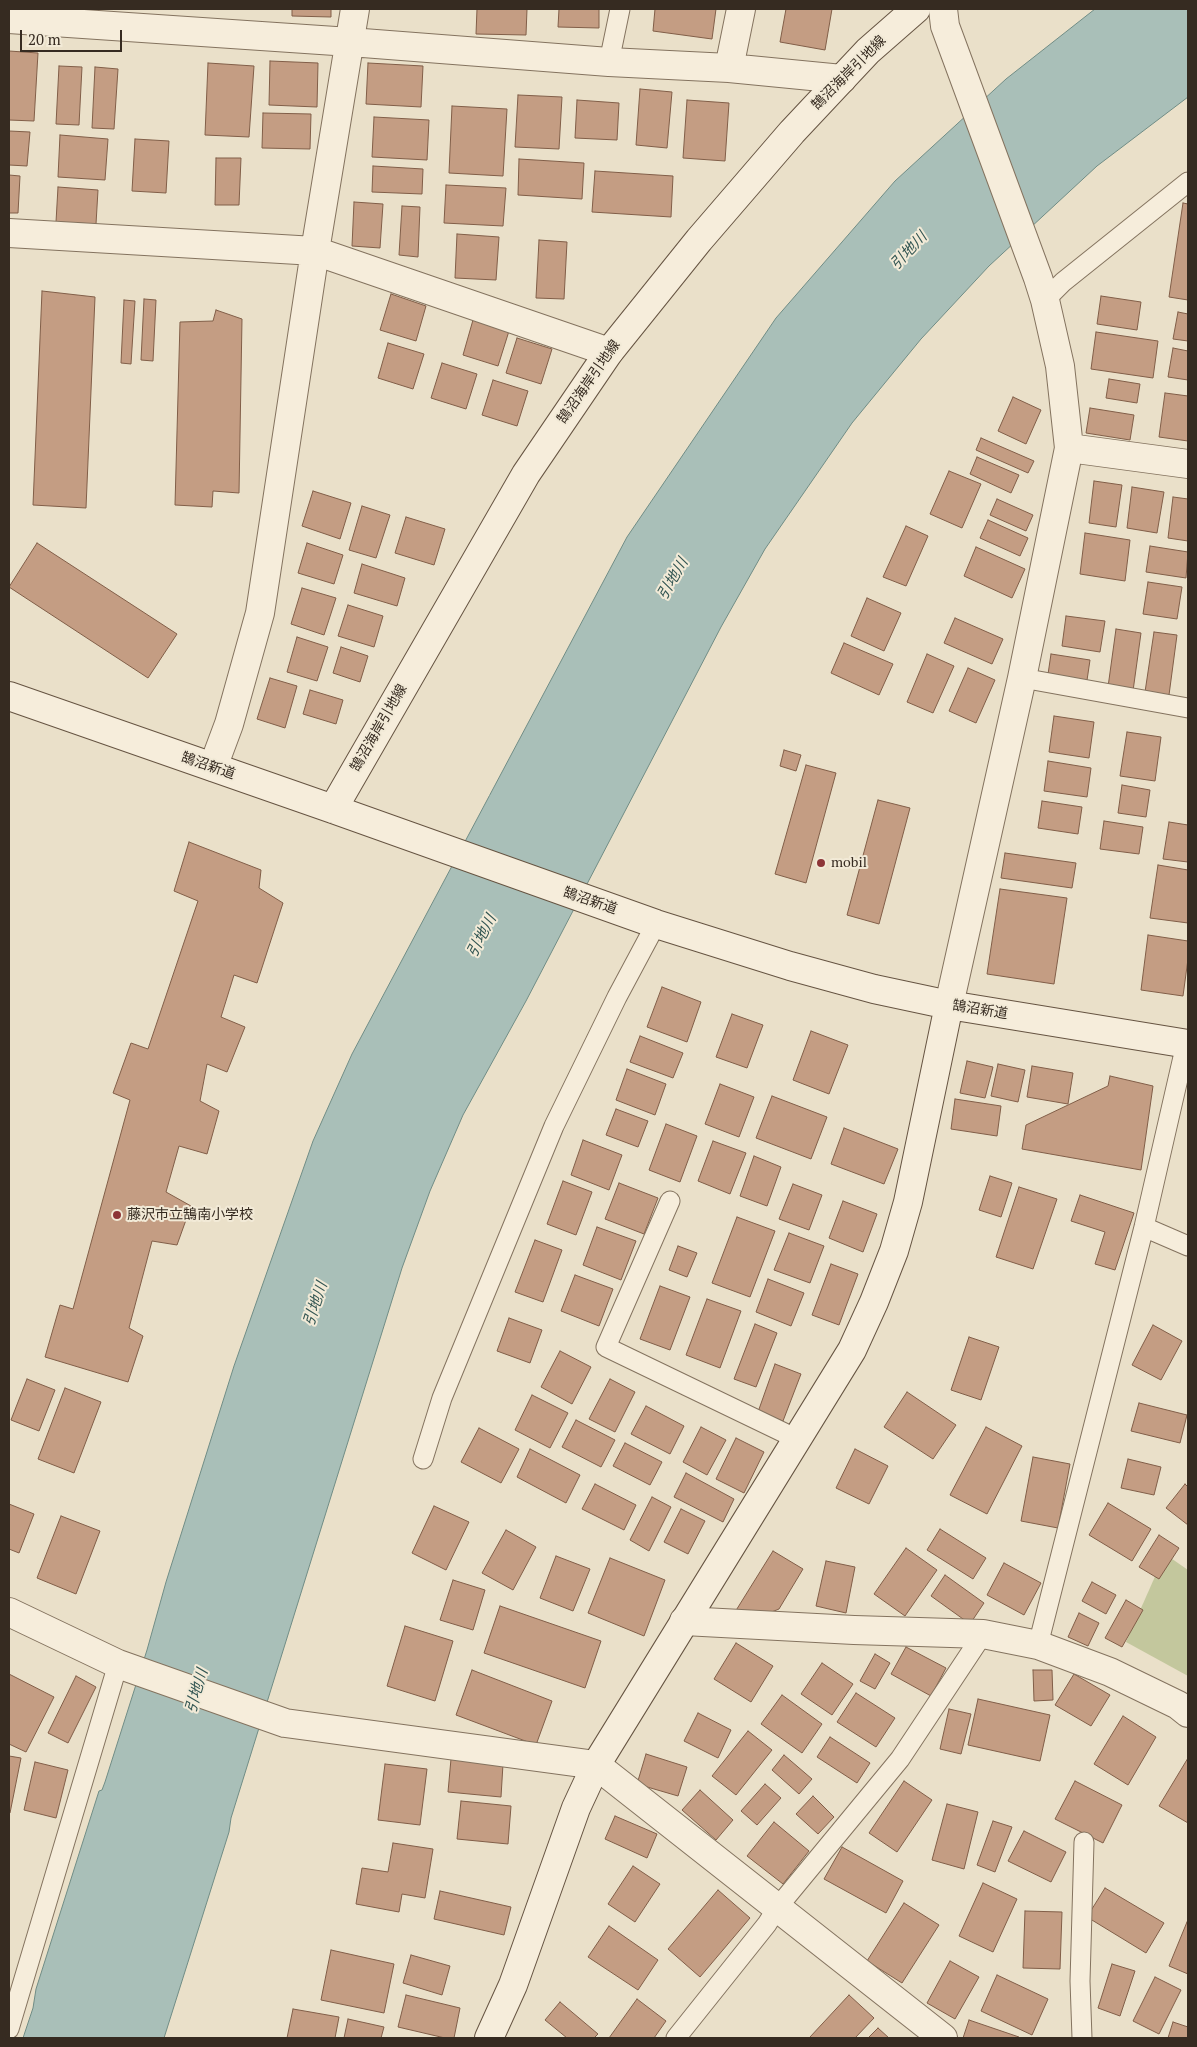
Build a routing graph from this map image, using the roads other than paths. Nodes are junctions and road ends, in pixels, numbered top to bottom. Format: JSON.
{"nodes":[{"id":1,"x":355,"y":9,"type":"edge"},
{"id":2,"x":620,"y":9,"type":"edge"},
{"id":3,"x":741,"y":9,"type":"edge"},
{"id":4,"x":916,"y":9,"type":"edge"},
{"id":5,"x":943,"y":9,"type":"edge"},
{"id":6,"x":9,"y":19,"type":"edge"},
{"id":7,"x":350,"y":42,"type":"junction"},
{"id":8,"x":609,"y":62,"type":"junction"},
{"id":9,"x":729,"y":68,"type":"junction"},
{"id":10,"x":842,"y":79,"type":"junction"},
{"id":11,"x":1188,"y":182,"type":"edge"},
{"id":12,"x":9,"y":233,"type":"edge"},
{"id":13,"x":315,"y":251,"type":"junction"},
{"id":14,"x":1045,"y":300,"type":"junction"},
{"id":15,"x":609,"y":352,"type":"junction"},
{"id":16,"x":1069,"y":448,"type":"junction"},
{"id":17,"x":1188,"y":464,"type":"edge"},
{"id":18,"x":1022,"y":678,"type":"junction"},
{"id":19,"x":9,"y":696,"type":"edge"},
{"id":20,"x":1188,"y":708,"type":"edge"},
{"id":21,"x":213,"y":767,"type":"junction"},
{"id":22,"x":333,"y":808,"type":"junction"},
{"id":23,"x":656,"y":924,"type":"junction"},
{"id":24,"x":949,"y":1005,"type":"junction"},
{"id":25,"x":1187,"y":1044,"type":"edge"},
{"id":26,"x":670,"y":1201,"type":"dead end"},
{"id":27,"x":1144,"y":1227,"type":"junction"},
{"id":28,"x":1188,"y":1246,"type":"edge"},
{"id":29,"x":797,"y":1439,"type":"junction"},
{"id":30,"x":423,"y":1459,"type":"dead end"},
{"id":31,"x":9,"y":1612,"type":"edge"},
{"id":32,"x":684,"y":1621,"type":"junction"},
{"id":33,"x":983,"y":1634,"type":"junction"},
{"id":34,"x":1038,"y":1645,"type":"junction"},
{"id":35,"x":125,"y":1666,"type":"junction"},
{"id":36,"x":1185,"y":1704,"type":"edge"},
{"id":37,"x":596,"y":1765,"type":"junction"},
{"id":38,"x":1084,"y":1842,"type":"dead end"},
{"id":39,"x":777,"y":1908,"type":"junction"},
{"id":40,"x":9,"y":2029,"type":"edge"},
{"id":41,"x":489,"y":2038,"type":"edge"},
{"id":42,"x":676,"y":2038,"type":"edge"},
{"id":43,"x":943,"y":2038,"type":"edge"},
{"id":44,"x":1082,"y":2038,"type":"edge"}],
"edges":[{"from":1,"to":7,"type":"street"},
{"from":2,"to":8,"type":"lane"},
{"from":3,"to":9,"type":"street"},
{"from":4,"to":10,"type":"street","name":"鵠沼海岸引地線"},
{"from":5,"to":14,"type":"street"},
{"from":6,"to":7,"type":"street"},
{"from":7,"to":8,"type":"street"},
{"from":7,"to":13,"type":"street"},
{"from":8,"to":9,"type":"street"},
{"from":9,"to":10,"type":"street"},
{"from":10,"to":15,"type":"street","name":"鵠沼海岸引地線"},
{"from":11,"to":14,"type":"lane"},
{"from":12,"to":13,"type":"street"},
{"from":13,"to":15,"type":"street"},
{"from":13,"to":21,"type":"street"},
{"from":14,"to":16,"type":"street"},
{"from":15,"to":22,"type":"street","name":"鵠沼海岸引地線"},
{"from":16,"to":17,"type":"street"},
{"from":16,"to":18,"type":"street"},
{"from":18,"to":20,"type":"lane"},
{"from":18,"to":24,"type":"street"},
{"from":19,"to":21,"type":"street","name":"鵠沼新道"},
{"from":21,"to":22,"type":"street","name":"鵠沼新道"},
{"from":22,"to":23,"type":"street","name":"鵠沼新道"},
{"from":23,"to":24,"type":"street","name":"鵠沼新道"},
{"from":23,"to":30,"type":"lane"},
{"from":24,"to":25,"type":"street","name":"鵠沼新道"},
{"from":24,"to":29,"type":"street"},
{"from":25,"to":27,"type":"lane"},
{"from":26,"to":29,"type":"lane"},
{"from":27,"to":28,"type":"lane"},
{"from":27,"to":34,"type":"lane"},
{"from":29,"to":32,"type":"street"},
{"from":31,"to":35,"type":"street"},
{"from":32,"to":33,"type":"street"},
{"from":32,"to":37,"type":"street"},
{"from":33,"to":34,"type":"street"},
{"from":33,"to":39,"type":"lane"},
{"from":34,"to":36,"type":"street"},
{"from":35,"to":37,"type":"street"},
{"from":35,"to":40,"type":"lane"},
{"from":37,"to":39,"type":"street"},
{"from":37,"to":41,"type":"street"},
{"from":38,"to":44,"type":"lane"},
{"from":39,"to":42,"type":"lane"},
{"from":39,"to":43,"type":"street"}]}
